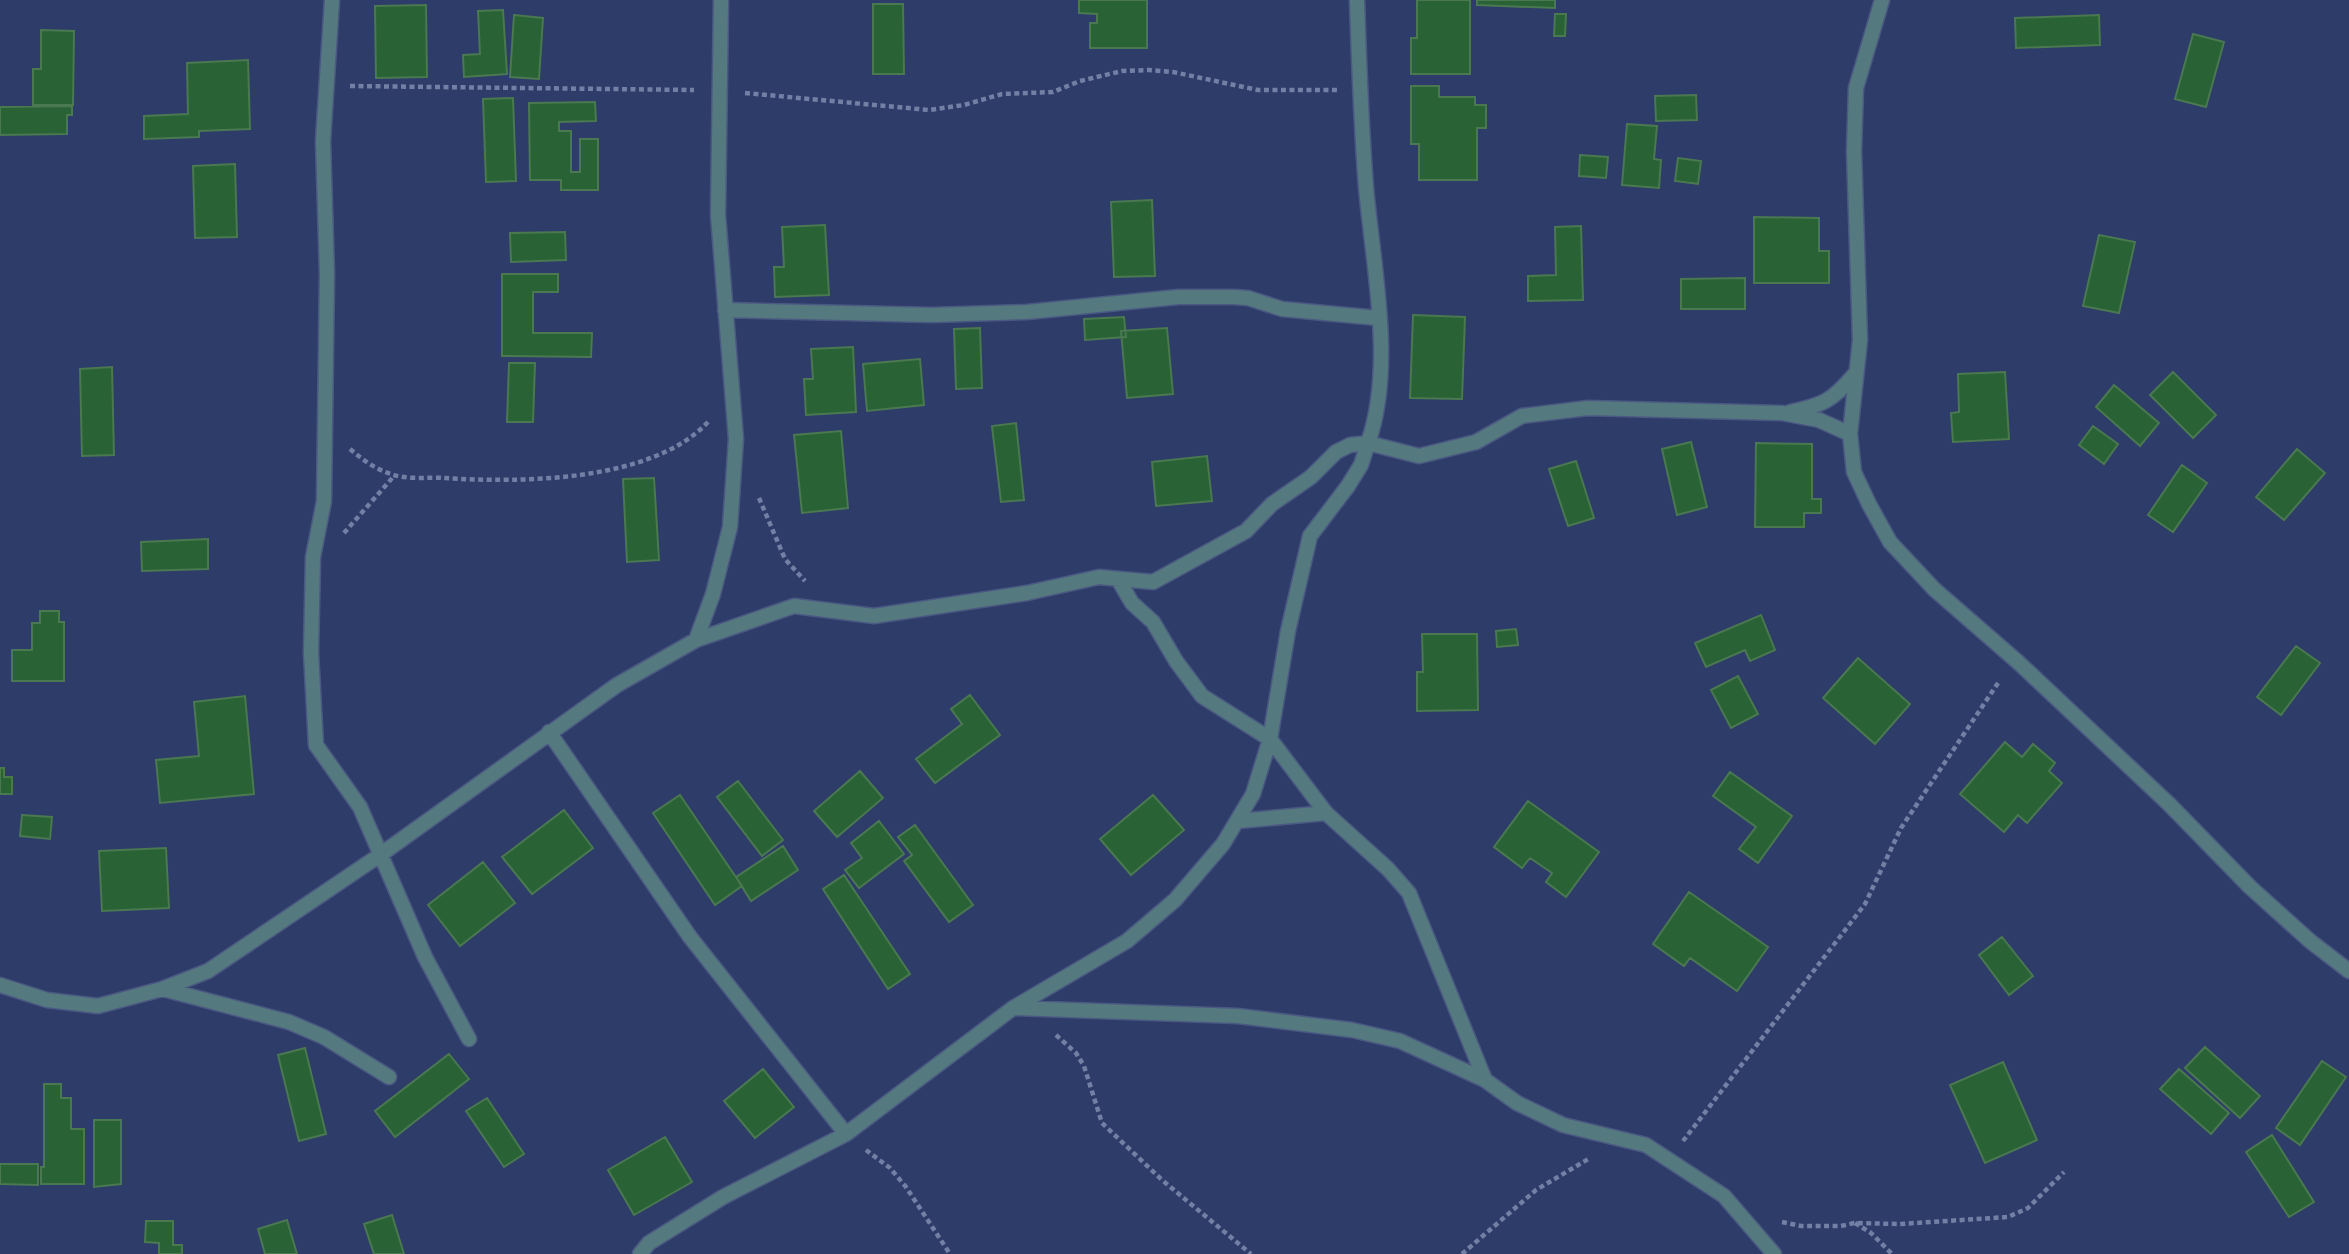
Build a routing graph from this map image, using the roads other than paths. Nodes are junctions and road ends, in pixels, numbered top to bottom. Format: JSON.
{"nodes":[{"id":1,"x":332,"y":0,"type":"edge"},
{"id":2,"x":721,"y":0,"type":"edge"},
{"id":3,"x":1357,"y":0,"type":"edge"},
{"id":4,"x":1882,"y":0,"type":"edge"},
{"id":5,"x":725,"y":310,"type":"junction"},
{"id":6,"x":1378,"y":318,"type":"junction"},
{"id":7,"x":1854,"y":375,"type":"junction"},
{"id":8,"x":1782,"y":413,"type":"junction"},
{"id":9,"x":1850,"y":433,"type":"junction"},
{"id":10,"x":1368,"y":443,"type":"junction"},
{"id":11,"x":1119,"y":581,"type":"junction"},
{"id":12,"x":696,"y":640,"type":"junction"},
{"id":13,"x":550,"y":732,"type":"junction"},
{"id":14,"x":1270,"y":739,"type":"junction"},
{"id":15,"x":1326,"y":813,"type":"junction"},
{"id":16,"x":1238,"y":821,"type":"junction"},
{"id":17,"x":380,"y":855,"type":"junction"},
{"id":18,"x":2349,"y":971,"type":"edge"},
{"id":19,"x":0,"y":985,"type":"edge"},
{"id":20,"x":162,"y":989,"type":"junction"},
{"id":21,"x":1013,"y":1008,"type":"junction"},
{"id":22,"x":469,"y":1039,"type":"dead end"},
{"id":23,"x":388,"y":1077,"type":"dead end"},
{"id":24,"x":1485,"y":1080,"type":"junction"},
{"id":25,"x":846,"y":1134,"type":"junction"},
{"id":26,"x":640,"y":1254,"type":"edge"},
{"id":27,"x":1774,"y":1254,"type":"edge"}],
"edges":[{"from":1,"to":17,"type":"street"},
{"from":2,"to":5,"type":"street"},
{"from":3,"to":6,"type":"street"},
{"from":4,"to":7,"type":"street"},
{"from":5,"to":6,"type":"street"},
{"from":5,"to":12,"type":"street"},
{"from":6,"to":10,"type":"street"},
{"from":7,"to":8,"type":"street"},
{"from":7,"to":9,"type":"street"},
{"from":8,"to":9,"type":"street"},
{"from":8,"to":10,"type":"street"},
{"from":9,"to":18,"type":"street"},
{"from":10,"to":11,"type":"street"},
{"from":10,"to":14,"type":"street"},
{"from":11,"to":12,"type":"street"},
{"from":11,"to":14,"type":"street"},
{"from":12,"to":13,"type":"street"},
{"from":13,"to":17,"type":"street"},
{"from":13,"to":25,"type":"street"},
{"from":14,"to":15,"type":"street"},
{"from":14,"to":16,"type":"street"},
{"from":15,"to":16,"type":"street"},
{"from":15,"to":24,"type":"street"},
{"from":16,"to":21,"type":"street"},
{"from":17,"to":20,"type":"street"},
{"from":17,"to":22,"type":"street"},
{"from":19,"to":20,"type":"street"},
{"from":20,"to":23,"type":"street"},
{"from":21,"to":24,"type":"street"},
{"from":21,"to":25,"type":"street"},
{"from":24,"to":27,"type":"street"},
{"from":25,"to":26,"type":"street"}]}
